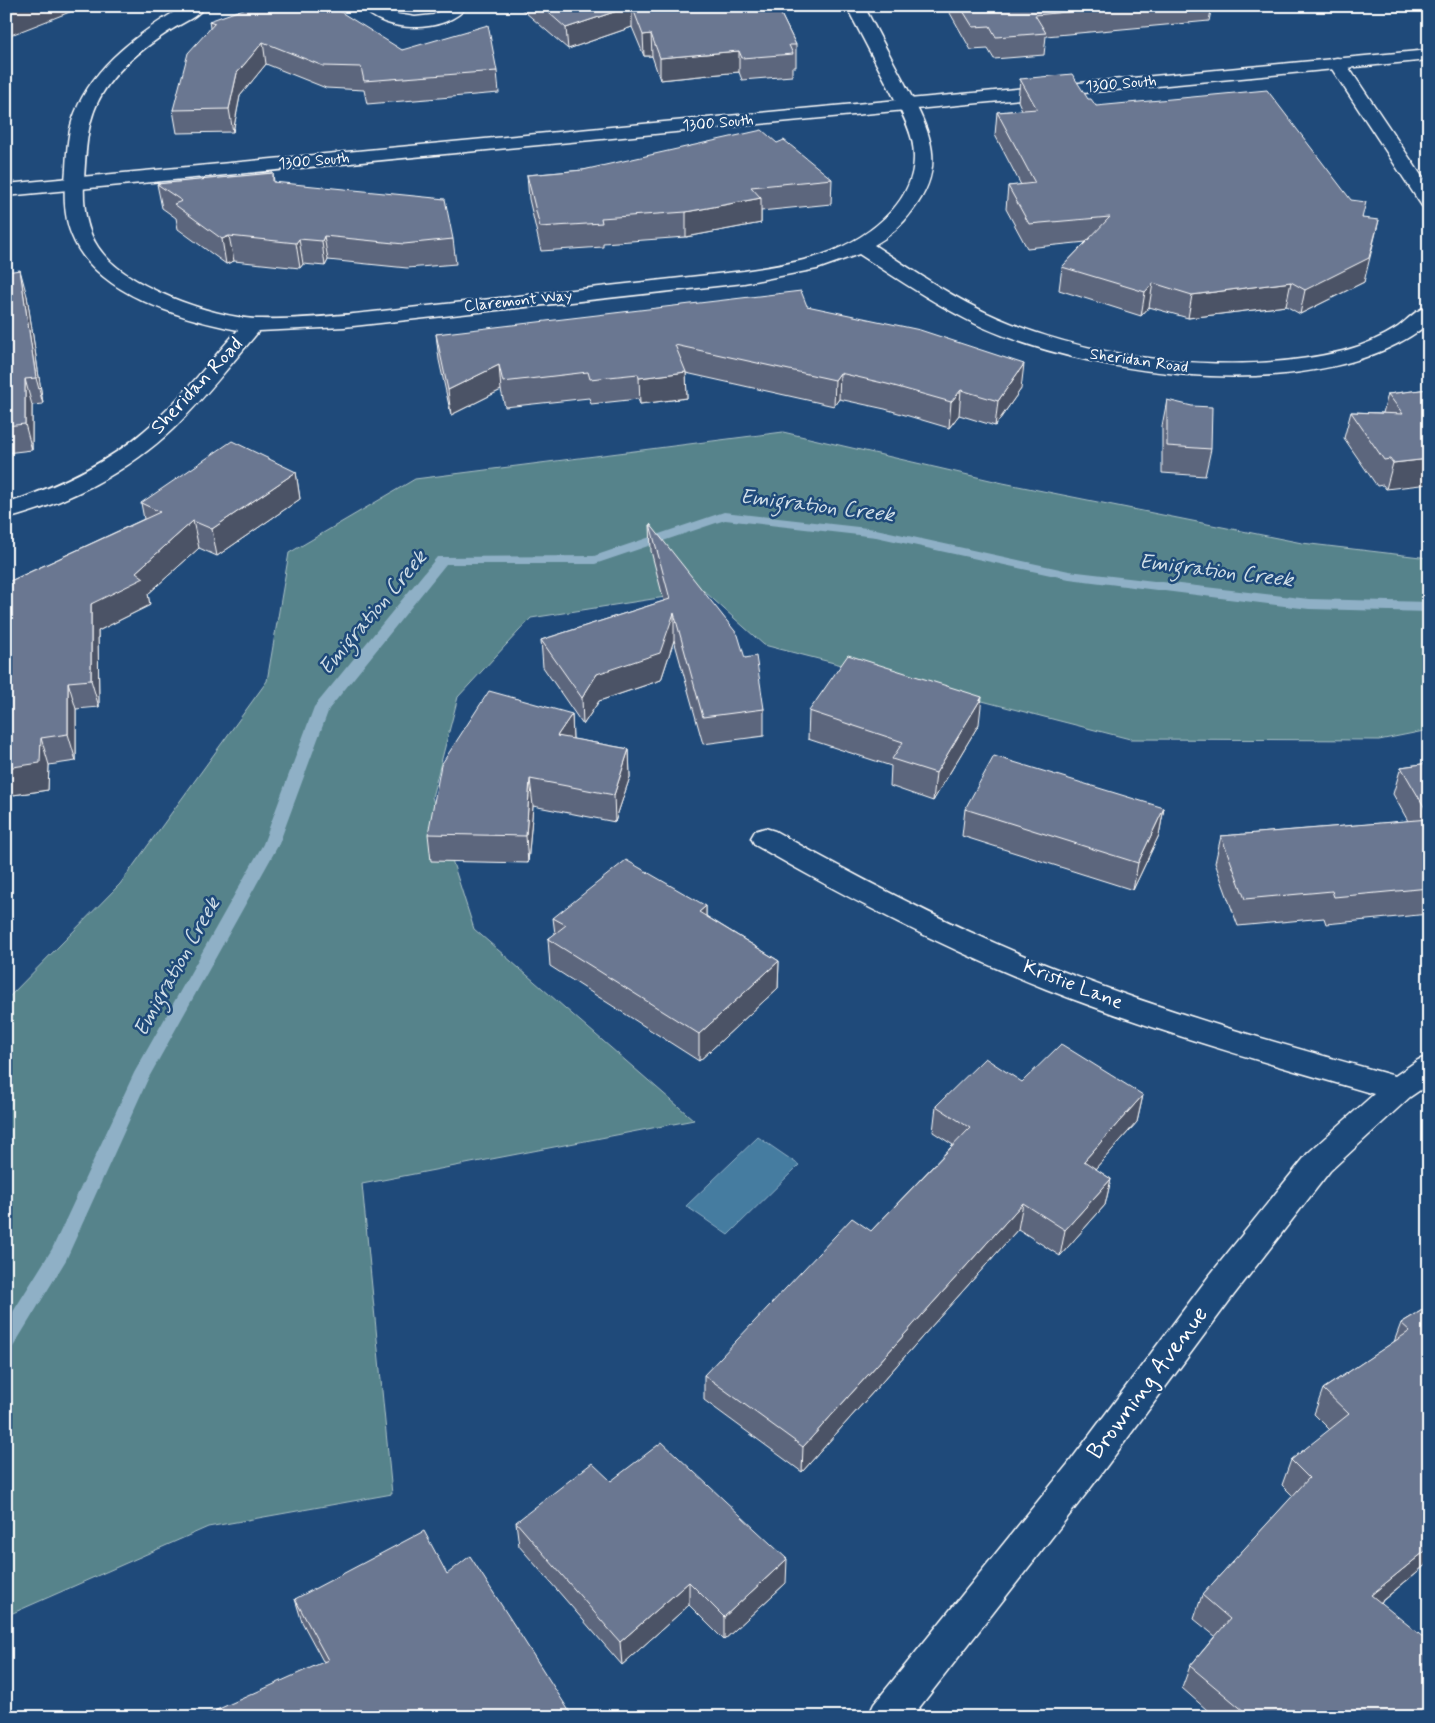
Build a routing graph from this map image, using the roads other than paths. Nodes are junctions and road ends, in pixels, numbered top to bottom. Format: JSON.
{"nodes":[{"id":1,"x":197,"y":6,"type":"edge"},
{"id":2,"x":370,"y":6,"type":"edge"},
{"id":3,"x":459,"y":6,"type":"edge"},
{"id":4,"x":855,"y":6,"type":"edge"},
{"id":5,"x":1429,"y":55,"type":"edge"},
{"id":6,"x":1337,"y":64,"type":"junction"},
{"id":7,"x":906,"y":105,"type":"junction"},
{"id":8,"x":74,"y":184,"type":"junction"},
{"id":9,"x":6,"y":190,"type":"edge"},
{"id":10,"x":1429,"y":202,"type":"edge"},
{"id":11,"x":861,"y":246,"type":"junction"},
{"id":12,"x":1429,"y":312,"type":"edge"},
{"id":13,"x":253,"y":325,"type":"junction"},
{"id":14,"x":6,"y":512,"type":"edge"},
{"id":15,"x":764,"y":838,"type":"dead end"},
{"id":16,"x":1429,"y":1068,"type":"edge"},
{"id":17,"x":1399,"y":1089,"type":"junction"},
{"id":18,"x":887,"y":1717,"type":"edge"}],
"edges":[{"from":1,"to":8,"type":"street","name":"Claremont Way"},
{"from":2,"to":3,"type":"street"},
{"from":4,"to":7,"type":"street","name":"Claremont Way"},
{"from":5,"to":6,"type":"street","name":"1300 South"},
{"from":6,"to":7,"type":"street","name":"1300 South"},
{"from":6,"to":10,"type":"street"},
{"from":7,"to":8,"type":"street","name":"1300 South"},
{"from":7,"to":11,"type":"street","name":"Claremont Way"},
{"from":8,"to":9,"type":"street","name":"1300 South"},
{"from":8,"to":13,"type":"street","name":"Claremont Way"},
{"from":11,"to":12,"type":"street","name":"Sheridan Road"},
{"from":11,"to":13,"type":"street","name":"Claremont Way"},
{"from":13,"to":14,"type":"street","name":"Sheridan Road"},
{"from":15,"to":17,"type":"street","name":"Kristie Lane"},
{"from":16,"to":17,"type":"street","name":"Browning Avenue"},
{"from":17,"to":18,"type":"street","name":"Browning Avenue"}]}
